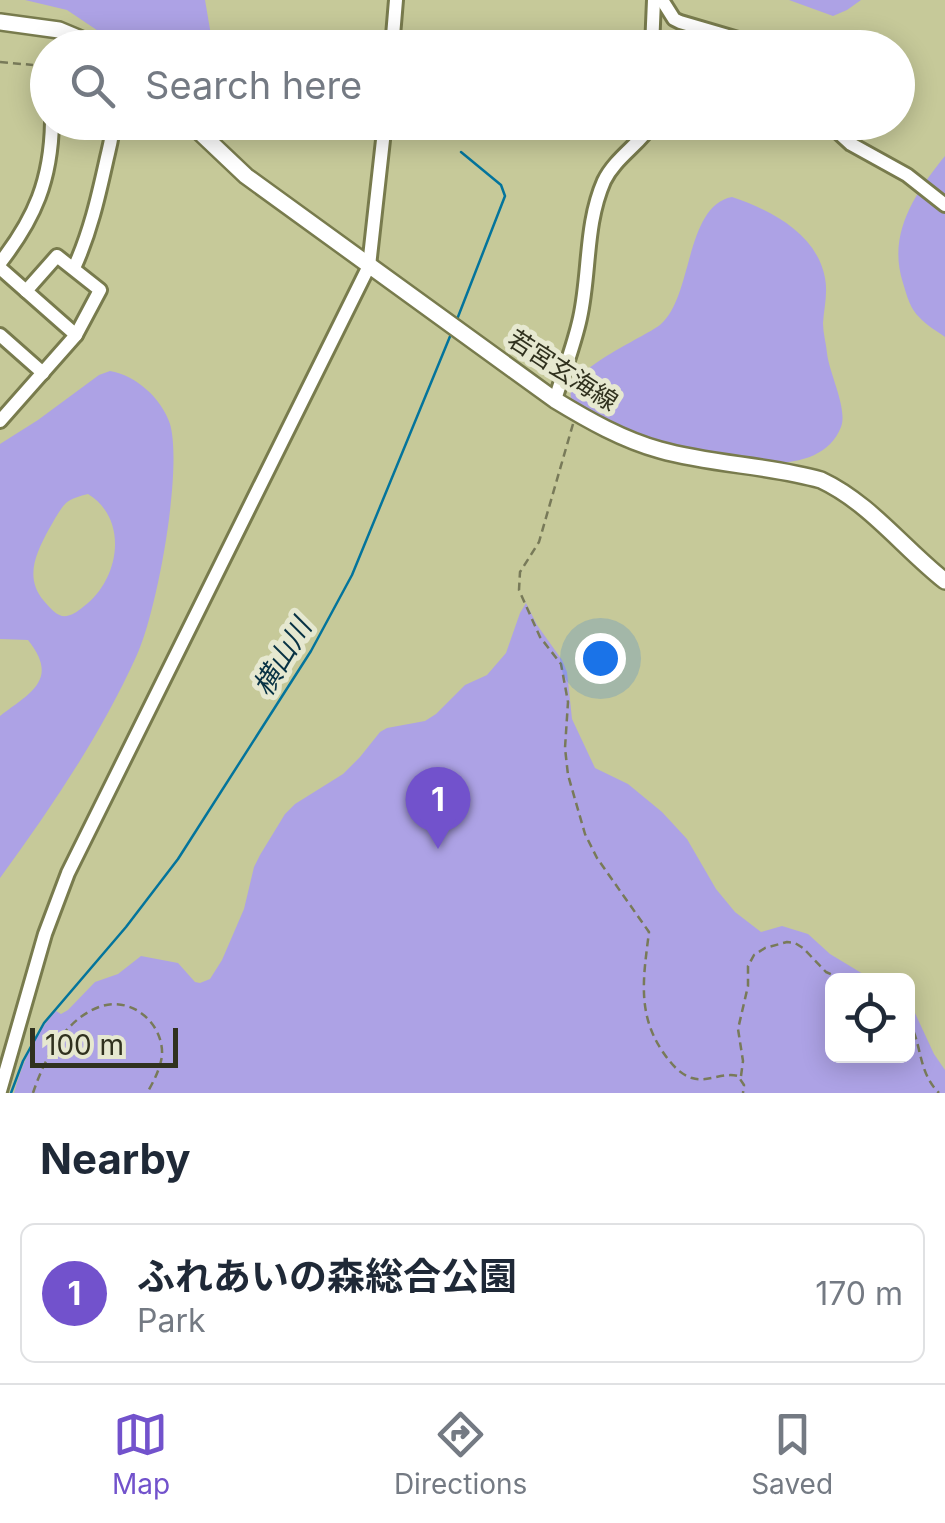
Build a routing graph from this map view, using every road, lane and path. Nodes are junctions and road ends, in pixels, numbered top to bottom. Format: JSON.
{"nodes":[{"id":1,"x":396,"y":0,"type":"edge"},
{"id":2,"x":654,"y":0,"type":"edge"},
{"id":3,"x":662,"y":0,"type":"edge"},
{"id":4,"x":0,"y":22,"type":"edge"},
{"id":5,"x":59,"y":30,"type":"edge"},
{"id":6,"x":394,"y":30,"type":"edge"},
{"id":7,"x":653,"y":30,"type":"edge"},
{"id":8,"x":707,"y":30,"type":"edge"},
{"id":9,"x":0,"y":62,"type":"edge"},
{"id":10,"x":30,"y":64,"type":"edge"},
{"id":11,"x":50,"y":140,"type":"edge"},
{"id":12,"x":111,"y":140,"type":"edge"},
{"id":13,"x":208,"y":140,"type":"edge"},
{"id":14,"x":383,"y":140,"type":"edge"},
{"id":15,"x":639,"y":140,"type":"edge"},
{"id":16,"x":847,"y":140,"type":"edge"},
{"id":17,"x":945,"y":205,"type":"edge"},
{"id":18,"x":0,"y":266,"type":"edge"},
{"id":19,"x":369,"y":266,"type":"junction"},
{"id":20,"x":74,"y":268,"type":"junction"},
{"id":21,"x":26,"y":292,"type":"junction"},
{"id":22,"x":76,"y":335,"type":"junction"},
{"id":23,"x":1,"y":339,"type":"edge"},
{"id":24,"x":43,"y":373,"type":"junction"},
{"id":25,"x":556,"y":400,"type":"junction"},
{"id":26,"x":577,"y":413,"type":"junction"},
{"id":27,"x":0,"y":422,"type":"edge"},
{"id":28,"x":945,"y":581,"type":"edge"},
{"id":29,"x":829,"y":973,"type":"edge"},
{"id":30,"x":915,"y":1035,"type":"edge"},
{"id":31,"x":740,"y":1078,"type":"junction"},
{"id":32,"x":0,"y":1091,"type":"edge"},
{"id":33,"x":33,"y":1093,"type":"edge"},
{"id":34,"x":148,"y":1093,"type":"edge"},
{"id":35,"x":743,"y":1093,"type":"edge"},
{"id":36,"x":939,"y":1093,"type":"edge"}],
"edges":[{"from":1,"to":6,"type":"street"},
{"from":2,"to":7,"type":"street"},
{"from":3,"to":8,"type":"street"},
{"from":4,"to":5,"type":"main road"},
{"from":9,"to":10,"type":"path"},
{"from":11,"to":18,"type":"street"},
{"from":12,"to":20,"type":"street"},
{"from":13,"to":19,"type":"main road","name":"若宮玄海線"},
{"from":14,"to":19,"type":"street"},
{"from":15,"to":25,"type":"street"},
{"from":16,"to":17,"type":"street"},
{"from":18,"to":21,"type":"street"},
{"from":19,"to":25,"type":"main road","name":"若宮玄海線"},
{"from":19,"to":32,"type":"street"},
{"from":20,"to":21,"type":"street"},
{"from":20,"to":22,"type":"street"},
{"from":21,"to":22,"type":"street"},
{"from":22,"to":24,"type":"street"},
{"from":23,"to":24,"type":"street"},
{"from":24,"to":27,"type":"street"},
{"from":25,"to":26,"type":"main road","name":"若宮玄海線"},
{"from":26,"to":28,"type":"main road","name":"若宮玄海線"},
{"from":26,"to":31,"type":"path"},
{"from":29,"to":31,"type":"path"},
{"from":30,"to":36,"type":"path"},
{"from":31,"to":35,"type":"path"},
{"from":33,"to":34,"type":"path"}]}
